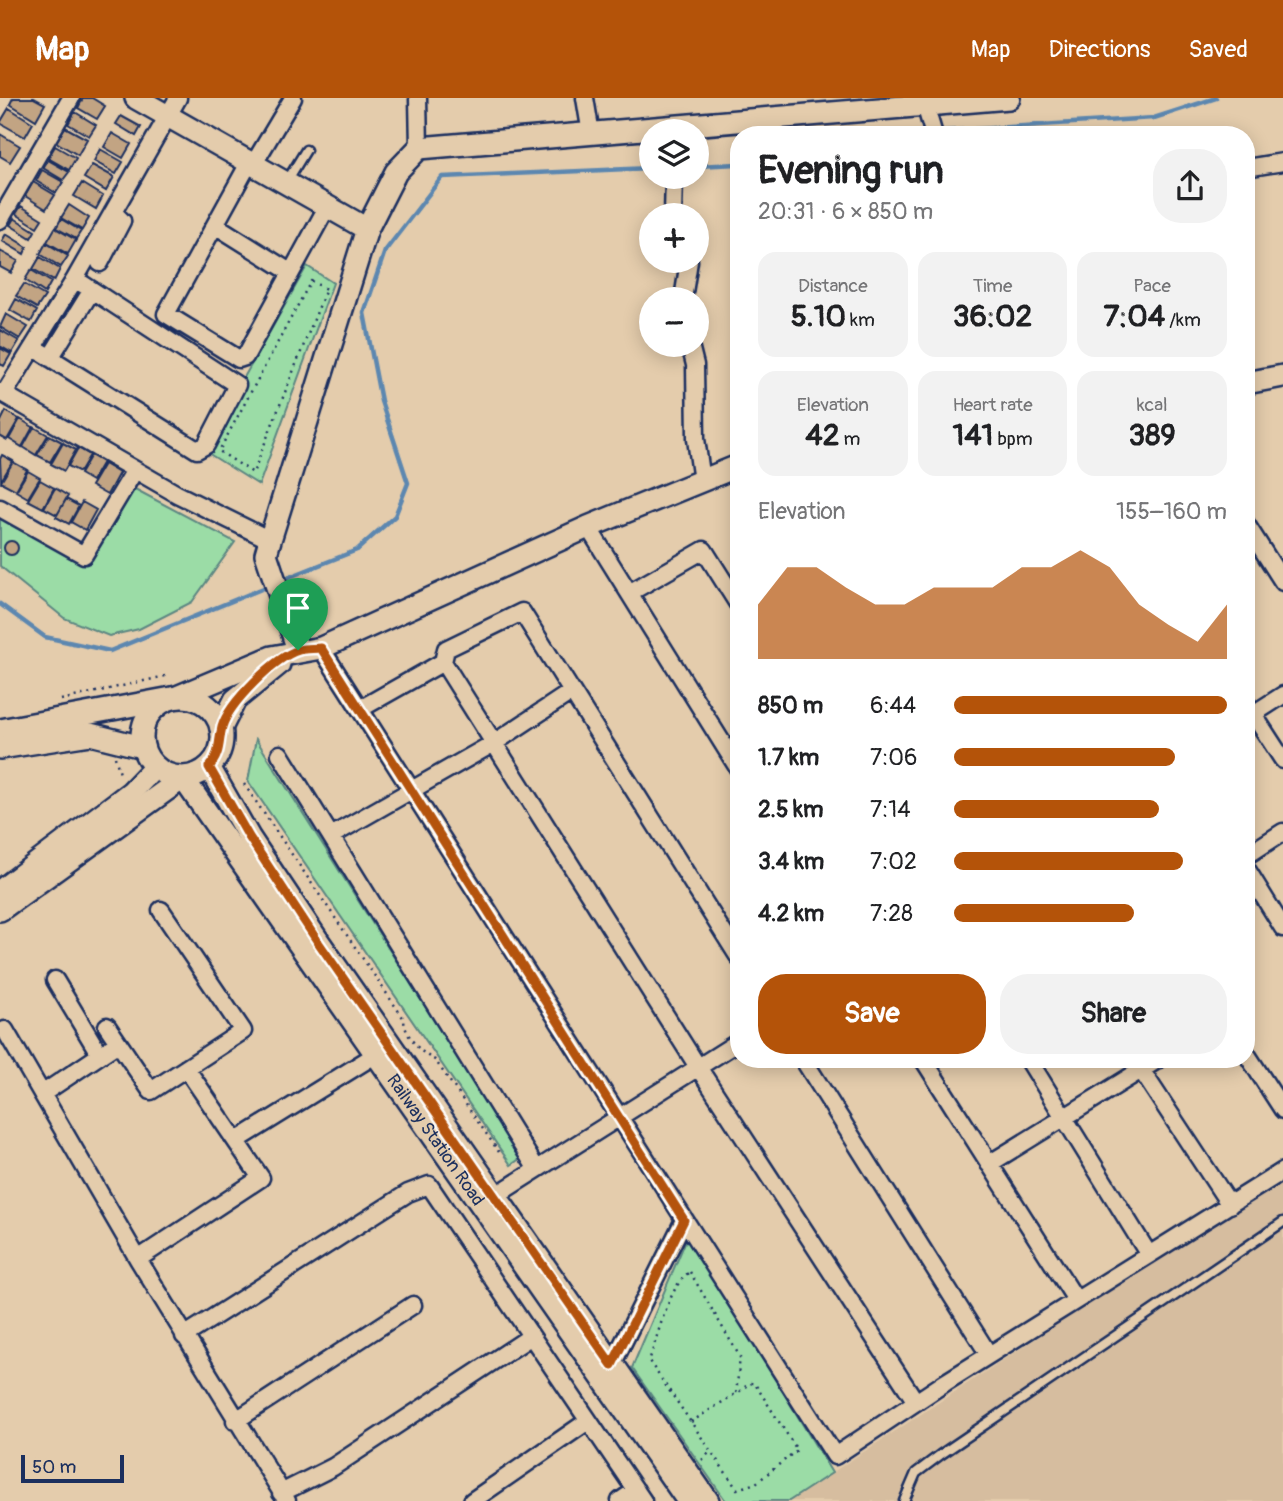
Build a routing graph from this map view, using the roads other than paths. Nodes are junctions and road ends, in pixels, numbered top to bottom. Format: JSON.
{"nodes":[{"id":1,"x":71,"y":98,"type":"edge"},
{"id":2,"x":136,"y":98,"type":"edge"},
{"id":3,"x":293,"y":98,"type":"edge"},
{"id":4,"x":418,"y":98,"type":"edge"},
{"id":5,"x":585,"y":98,"type":"edge"},
{"id":6,"x":1009,"y":98,"type":"edge"},
{"id":7,"x":925,"y":105,"type":"junction"},
{"id":8,"x":173,"y":107,"type":"edge"},
{"id":9,"x":709,"y":126,"type":"edge"},
{"id":10,"x":931,"y":126,"type":"edge"},
{"id":11,"x":639,"y":131,"type":"edge"},
{"id":12,"x":591,"y":134,"type":"junction"},
{"id":13,"x":419,"y":148,"type":"junction"},
{"id":14,"x":306,"y":150,"type":"dead end"},
{"id":15,"x":1283,"y":162,"type":"edge"},
{"id":16,"x":251,"y":164,"type":"junction"},
{"id":17,"x":1255,"y":167,"type":"edge"},
{"id":18,"x":286,"y":184,"type":"junction"},
{"id":19,"x":327,"y":207,"type":"junction"},
{"id":20,"x":113,"y":212,"type":"junction"},
{"id":21,"x":0,"y":220,"type":"edge"},
{"id":22,"x":215,"y":225,"type":"junction"},
{"id":23,"x":367,"y":229,"type":"junction"},
{"id":24,"x":100,"y":263,"type":"dead end"},
{"id":25,"x":290,"y":272,"type":"junction"},
{"id":26,"x":75,"y":279,"type":"junction"},
{"id":27,"x":92,"y":290,"type":"junction"},
{"id":28,"x":33,"y":347,"type":"junction"},
{"id":29,"x":693,"y":357,"type":"edge"},
{"id":30,"x":50,"y":358,"type":"junction"},
{"id":31,"x":1283,"y":376,"type":"edge"},
{"id":32,"x":1255,"y":381,"type":"edge"},
{"id":33,"x":2,"y":393,"type":"edge"},
{"id":34,"x":730,"y":469,"type":"edge"},
{"id":35,"x":135,"y":470,"type":"junction"},
{"id":36,"x":702,"y":481,"type":"junction"},
{"id":37,"x":0,"y":508,"type":"edge"},
{"id":38,"x":588,"y":527,"type":"junction"},
{"id":39,"x":1255,"y":538,"type":"edge"},
{"id":40,"x":270,"y":540,"type":"junction"},
{"id":41,"x":1283,"y":582,"type":"edge"},
{"id":42,"x":730,"y":591,"type":"edge"},
{"id":43,"x":629,"y":593,"type":"junction"},
{"id":44,"x":321,"y":648,"type":"junction"},
{"id":45,"x":298,"y":650,"type":"junction"},
{"id":46,"x":443,"y":662,"type":"junction"},
{"id":47,"x":570,"y":689,"type":"junction"},
{"id":48,"x":1283,"y":695,"type":"edge"},
{"id":49,"x":177,"y":697,"type":"junction"},
{"id":50,"x":1255,"y":709,"type":"edge"},
{"id":51,"x":360,"y":710,"type":"junction"},
{"id":52,"x":1255,"y":722,"type":"edge"},
{"id":53,"x":221,"y":728,"type":"junction"},
{"id":54,"x":0,"y":730,"type":"edge"},
{"id":55,"x":494,"y":743,"type":"junction"},
{"id":56,"x":142,"y":747,"type":"junction"},
{"id":57,"x":0,"y":748,"type":"edge"},
{"id":58,"x":280,"y":754,"type":"dead end"},
{"id":59,"x":730,"y":755,"type":"edge"},
{"id":60,"x":1283,"y":760,"type":"edge"},
{"id":61,"x":155,"y":767,"type":"junction"},
{"id":62,"x":209,"y":767,"type":"junction"},
{"id":63,"x":183,"y":778,"type":"junction"},
{"id":64,"x":411,"y":790,"type":"junction"},
{"id":65,"x":1283,"y":832,"type":"edge"},
{"id":66,"x":331,"y":836,"type":"junction"},
{"id":67,"x":1255,"y":850,"type":"edge"},
{"id":68,"x":1255,"y":883,"type":"edge"},
{"id":69,"x":0,"y":891,"type":"edge"},
{"id":70,"x":0,"y":910,"type":"edge"},
{"id":71,"x":161,"y":910,"type":"dead end"},
{"id":72,"x":1283,"y":928,"type":"edge"},
{"id":73,"x":730,"y":943,"type":"edge"},
{"id":74,"x":55,"y":981,"type":"dead end"},
{"id":75,"x":107,"y":1026,"type":"dead end"},
{"id":76,"x":5,"y":1030,"type":"dead end"},
{"id":77,"x":118,"y":1043,"type":"junction"},
{"id":78,"x":730,"y":1047,"type":"edge"},
{"id":79,"x":100,"y":1055,"type":"junction"},
{"id":80,"x":375,"y":1055,"type":"junction"},
{"id":81,"x":698,"y":1067,"type":"junction"},
{"id":82,"x":1255,"y":1067,"type":"edge"},
{"id":83,"x":186,"y":1068,"type":"junction"},
{"id":84,"x":809,"y":1068,"type":"edge"},
{"id":85,"x":934,"y":1068,"type":"edge"},
{"id":86,"x":1033,"y":1068,"type":"edge"},
{"id":87,"x":1132,"y":1068,"type":"edge"},
{"id":88,"x":1140,"y":1068,"type":"edge"},
{"id":89,"x":42,"y":1094,"type":"junction"},
{"id":90,"x":1283,"y":1110,"type":"edge"},
{"id":91,"x":618,"y":1117,"type":"junction"},
{"id":92,"x":1064,"y":1118,"type":"junction"},
{"id":93,"x":236,"y":1141,"type":"junction"},
{"id":94,"x":989,"y":1164,"type":"junction"},
{"id":95,"x":536,"y":1168,"type":"junction"},
{"id":96,"x":1283,"y":1171,"type":"edge"},
{"id":97,"x":495,"y":1196,"type":"junction"},
{"id":98,"x":1230,"y":1205,"type":"junction"},
{"id":99,"x":684,"y":1220,"type":"junction"},
{"id":100,"x":1283,"y":1222,"type":"edge"},
{"id":101,"x":1149,"y":1255,"type":"junction"},
{"id":102,"x":138,"y":1259,"type":"junction"},
{"id":103,"x":1076,"y":1300,"type":"junction"},
{"id":104,"x":413,"y":1305,"type":"dead end"},
{"id":105,"x":184,"y":1336,"type":"junction"},
{"id":106,"x":530,"y":1337,"type":"junction"},
{"id":107,"x":989,"y":1355,"type":"junction"},
{"id":108,"x":612,"y":1365,"type":"junction"},
{"id":109,"x":916,"y":1402,"type":"junction"},
{"id":110,"x":236,"y":1421,"type":"junction"},
{"id":111,"x":588,"y":1422,"type":"junction"},
{"id":112,"x":640,"y":1496,"type":"edge"},
{"id":113,"x":284,"y":1497,"type":"edge"},
{"id":114,"x":472,"y":1501,"type":"edge"},
{"id":115,"x":620,"y":1501,"type":"edge"},
{"id":116,"x":688,"y":1501,"type":"edge"},
{"id":117,"x":708,"y":1501,"type":"edge"},
{"id":118,"x":904,"y":1501,"type":"edge"}],
"edges":[{"from":1,"to":21,"type":"street"},
{"from":2,"to":8,"type":"street"},
{"from":3,"to":16,"type":"street"},
{"from":4,"to":13,"type":"street"},
{"from":5,"to":12,"type":"street"},
{"from":6,"to":7,"type":"street"},
{"from":7,"to":9,"type":"street"},
{"from":7,"to":10,"type":"street"},
{"from":8,"to":16,"type":"street"},
{"from":8,"to":20,"type":"street"},
{"from":11,"to":12,"type":"street"},
{"from":12,"to":13,"type":"street"},
{"from":13,"to":23,"type":"street"},
{"from":14,"to":18,"type":"lane"},
{"from":15,"to":17,"type":"street"},
{"from":16,"to":18,"type":"street"},
{"from":16,"to":22,"type":"street"},
{"from":18,"to":19,"type":"street"},
{"from":19,"to":23,"type":"street"},
{"from":19,"to":25,"type":"street"},
{"from":20,"to":24,"type":"street"},
{"from":20,"to":26,"type":"street"},
{"from":22,"to":25,"type":"street"},
{"from":22,"to":25,"type":"street"},
{"from":23,"to":40,"type":"street"},
{"from":26,"to":27,"type":"street"},
{"from":26,"to":28,"type":"street"},
{"from":27,"to":30,"type":"street"},
{"from":27,"to":30,"type":"street"},
{"from":28,"to":30,"type":"street"},
{"from":28,"to":33,"type":"street"},
{"from":29,"to":36,"type":"street"},
{"from":31,"to":32,"type":"street"},
{"from":33,"to":35,"type":"street"},
{"from":34,"to":36,"type":"street"},
{"from":35,"to":37,"type":"street"},
{"from":35,"to":40,"type":"street"},
{"from":36,"to":38,"type":"street"},
{"from":38,"to":43,"type":"street"},
{"from":38,"to":44,"type":"street"},
{"from":39,"to":41,"type":"street"},
{"from":40,"to":45,"type":"street"},
{"from":42,"to":43,"type":"street"},
{"from":43,"to":59,"type":"street"},
{"from":44,"to":45,"type":"street"},
{"from":44,"to":51,"type":"street"},
{"from":45,"to":49,"type":"street"},
{"from":45,"to":53,"type":"street"},
{"from":46,"to":47,"type":"street"},
{"from":46,"to":51,"type":"street"},
{"from":46,"to":55,"type":"street"},
{"from":47,"to":55,"type":"street"},
{"from":47,"to":73,"type":"street"},
{"from":48,"to":50,"type":"street"},
{"from":49,"to":53,"type":"street"},
{"from":49,"to":54,"type":"street"},
{"from":49,"to":56,"type":"street"},
{"from":51,"to":64,"type":"street"},
{"from":52,"to":60,"type":"street"},
{"from":53,"to":62,"type":"street"},
{"from":55,"to":64,"type":"street"},
{"from":55,"to":81,"type":"street"},
{"from":56,"to":57,"type":"street"},
{"from":56,"to":61,"type":"street"},
{"from":58,"to":66,"type":"street"},
{"from":61,"to":63,"type":"street"},
{"from":61,"to":69,"type":"street"},
{"from":62,"to":63,"type":"street"},
{"from":62,"to":97,"type":"street","name":"Railway Station Road"},
{"from":63,"to":70,"type":"street"},
{"from":63,"to":80,"type":"street","name":"Railway Station Road"},
{"from":64,"to":66,"type":"street"},
{"from":64,"to":91,"type":"street"},
{"from":65,"to":67,"type":"street"},
{"from":66,"to":95,"type":"street"},
{"from":68,"to":72,"type":"street"},
{"from":71,"to":83,"type":"street"},
{"from":74,"to":79,"type":"street"},
{"from":75,"to":77,"type":"street"},
{"from":76,"to":89,"type":"street"},
{"from":77,"to":79,"type":"street"},
{"from":77,"to":83,"type":"street"},
{"from":78,"to":81,"type":"street"},
{"from":79,"to":89,"type":"street"},
{"from":80,"to":93,"type":"street"},
{"from":80,"to":116,"type":"street","name":"Railway Station Road"},
{"from":81,"to":91,"type":"street"},
{"from":81,"to":109,"type":"street"},
{"from":82,"to":90,"type":"street"},
{"from":83,"to":93,"type":"street"},
{"from":84,"to":107,"type":"street"},
{"from":85,"to":94,"type":"street"},
{"from":86,"to":92,"type":"street"},
{"from":87,"to":92,"type":"street"},
{"from":88,"to":98,"type":"street"},
{"from":89,"to":102,"type":"street"},
{"from":91,"to":95,"type":"street"},
{"from":91,"to":99,"type":"street"},
{"from":92,"to":94,"type":"street"},
{"from":92,"to":101,"type":"street"},
{"from":93,"to":102,"type":"street"},
{"from":94,"to":103,"type":"street"},
{"from":95,"to":97,"type":"street"},
{"from":96,"to":98,"type":"street"},
{"from":97,"to":108,"type":"street","name":"Railway Station Road"},
{"from":98,"to":101,"type":"street"},
{"from":99,"to":108,"type":"street"},
{"from":99,"to":109,"type":"street"},
{"from":100,"to":118,"type":"lane"},
{"from":101,"to":103,"type":"street"},
{"from":102,"to":105,"type":"street"},
{"from":103,"to":107,"type":"street"},
{"from":104,"to":110,"type":"street"},
{"from":105,"to":106,"type":"street"},
{"from":105,"to":110,"type":"street"},
{"from":106,"to":111,"type":"street"},
{"from":106,"to":113,"type":"street"},
{"from":107,"to":109,"type":"street"},
{"from":108,"to":117,"type":"street","name":"Railway Station Road"},
{"from":110,"to":113,"type":"street"},
{"from":111,"to":112,"type":"street"},
{"from":111,"to":114,"type":"street"},
{"from":112,"to":115,"type":"street"}]}
